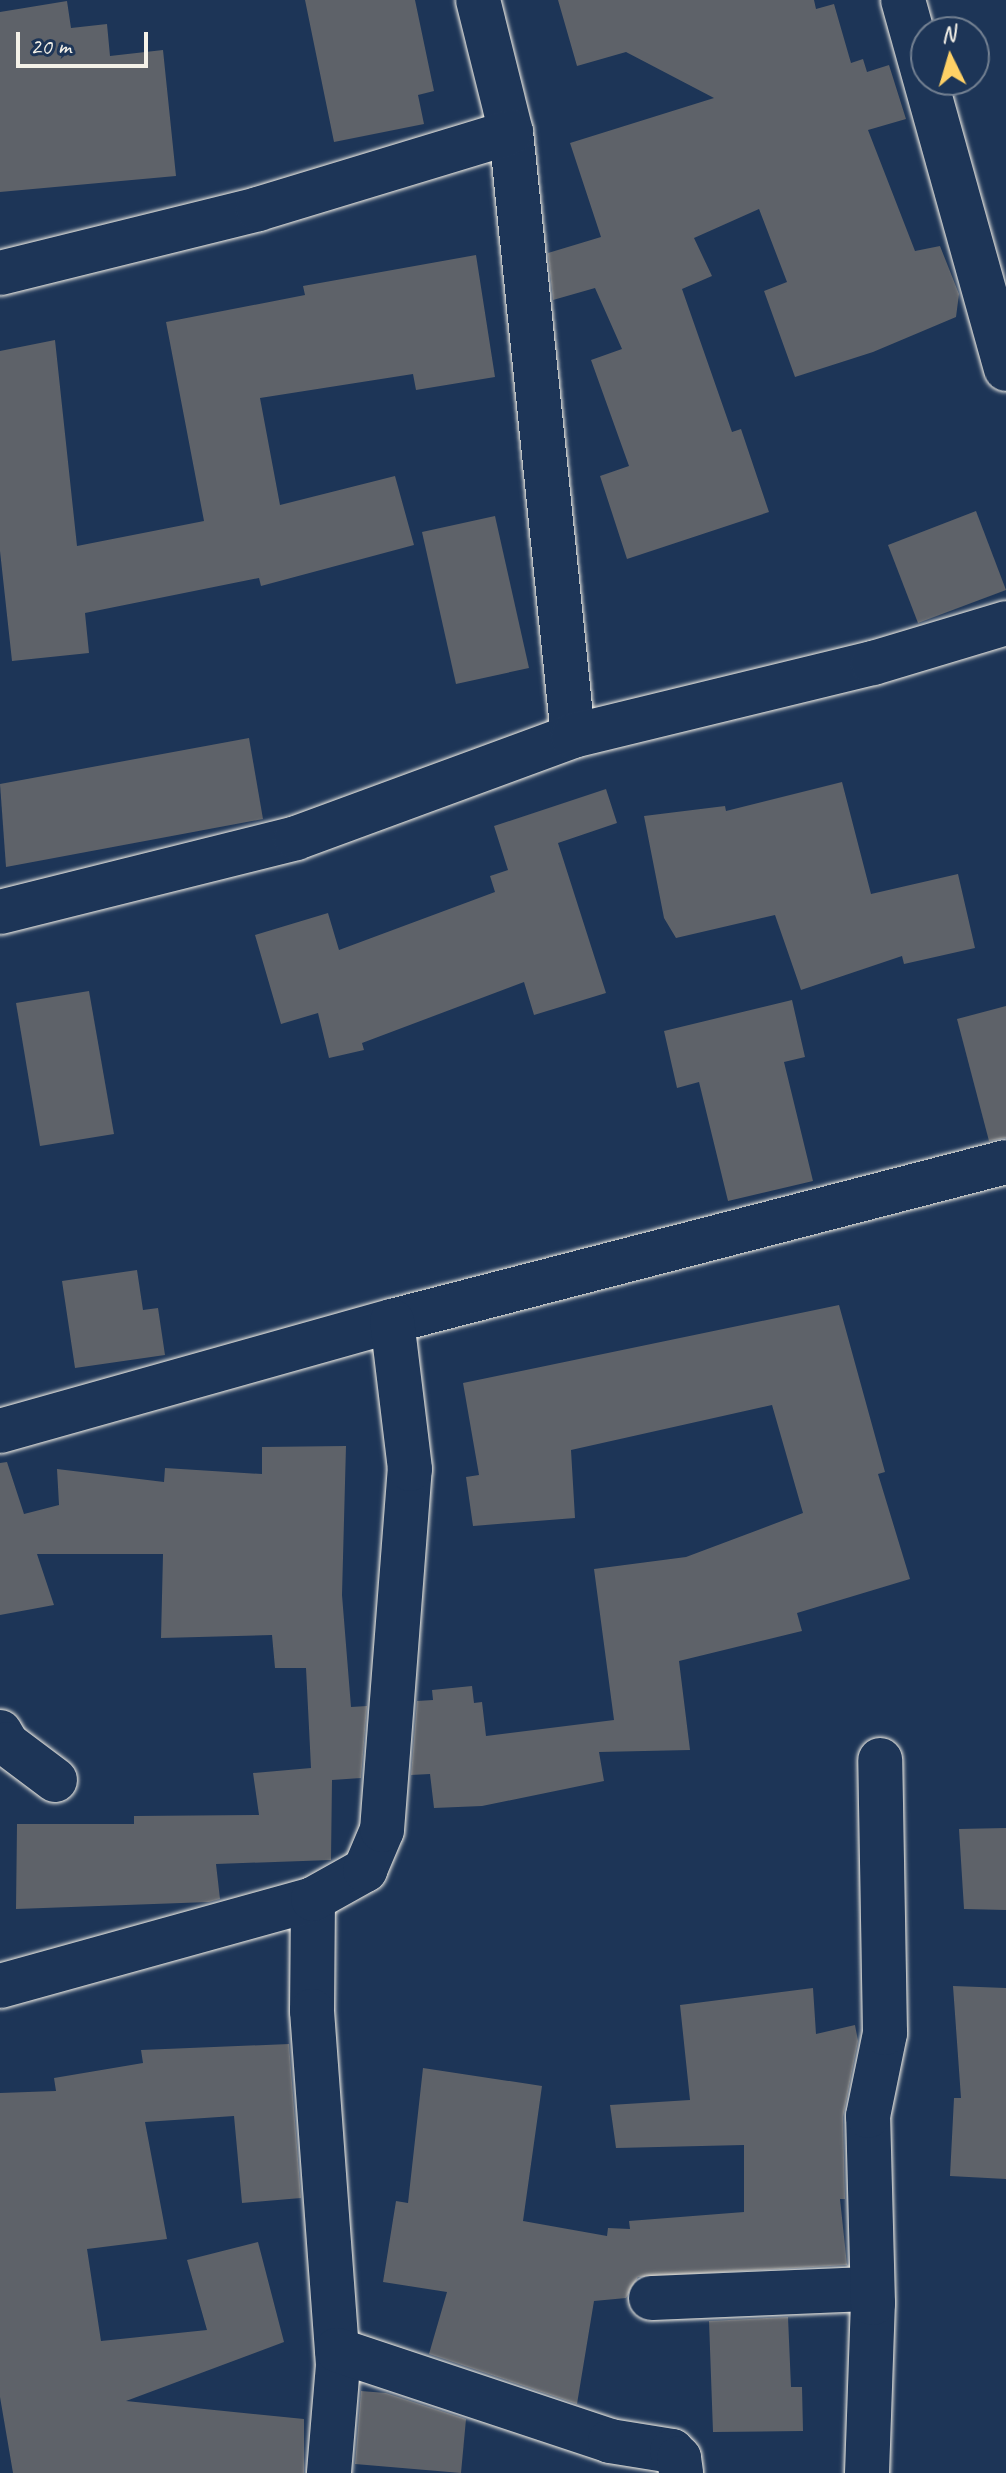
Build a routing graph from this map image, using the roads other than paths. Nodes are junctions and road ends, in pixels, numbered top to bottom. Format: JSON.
{"nodes":[{"id":1,"x":478,"y":0,"type":"edge"},
{"id":2,"x":903,"y":0,"type":"edge"},
{"id":3,"x":511,"y":132,"type":"junction"},
{"id":4,"x":0,"y":273,"type":"edge"},
{"id":5,"x":1006,"y":369,"type":"edge"},
{"id":6,"x":1006,"y":623,"type":"edge"},
{"id":7,"x":573,"y":736,"type":"junction"},
{"id":8,"x":0,"y":912,"type":"edge"},
{"id":9,"x":1006,"y":1162,"type":"edge"},
{"id":10,"x":392,"y":1321,"type":"junction"},
{"id":11,"x":0,"y":1431,"type":"edge"},
{"id":12,"x":0,"y":1732,"type":"edge"},
{"id":13,"x":880,"y":1760,"type":"dead end"},
{"id":14,"x":55,"y":1780,"type":"dead end"},
{"id":15,"x":313,"y":1899,"type":"junction"},
{"id":16,"x":0,"y":1986,"type":"edge"},
{"id":17,"x":869,"y":2289,"type":"junction"},
{"id":18,"x":651,"y":2298,"type":"dead end"},
{"id":19,"x":337,"y":2350,"type":"junction"},
{"id":20,"x":329,"y":2473,"type":"edge"},
{"id":21,"x":681,"y":2473,"type":"edge"},
{"id":22,"x":867,"y":2473,"type":"edge"}],
"edges":[{"from":1,"to":3,"type":"street"},
{"from":2,"to":5,"type":"street"},
{"from":3,"to":4,"type":"street"},
{"from":3,"to":7,"type":"street"},
{"from":6,"to":7,"type":"street"},
{"from":7,"to":8,"type":"street"},
{"from":9,"to":10,"type":"street"},
{"from":10,"to":11,"type":"street"},
{"from":10,"to":15,"type":"street"},
{"from":12,"to":14,"type":"street"},
{"from":13,"to":17,"type":"street"},
{"from":15,"to":16,"type":"street"},
{"from":15,"to":19,"type":"street"},
{"from":17,"to":18,"type":"street"},
{"from":17,"to":22,"type":"street"},
{"from":19,"to":20,"type":"street"},
{"from":19,"to":21,"type":"street"}]}
